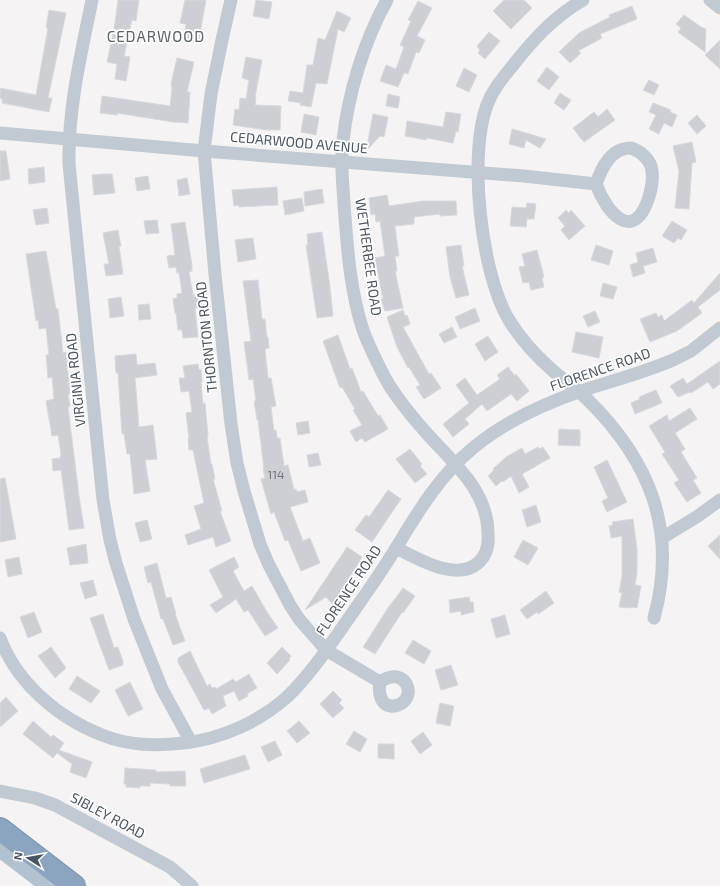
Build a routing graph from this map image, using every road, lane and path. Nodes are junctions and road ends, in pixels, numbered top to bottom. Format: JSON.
{"nodes":[{"id":1,"x":92,"y":0,"type":"edge"},
{"id":2,"x":231,"y":0,"type":"edge"},
{"id":3,"x":387,"y":0,"type":"edge"},
{"id":4,"x":583,"y":0,"type":"edge"},
{"id":5,"x":710,"y":0,"type":"edge"},
{"id":6,"x":720,"y":8,"type":"edge"},
{"id":7,"x":0,"y":133,"type":"edge"},
{"id":8,"x":69,"y":138,"type":"junction"},
{"id":9,"x":204,"y":151,"type":"junction"},
{"id":10,"x":342,"y":162,"type":"junction"},
{"id":11,"x":478,"y":174,"type":"junction"},
{"id":12,"x":596,"y":184,"type":"junction"},
{"id":13,"x":720,"y":328,"type":"edge"},
{"id":14,"x":579,"y":392,"type":"junction"},
{"id":15,"x":455,"y":464,"type":"junction"},
{"id":16,"x":720,"y":500,"type":"edge"},
{"id":17,"x":662,"y":538,"type":"junction"},
{"id":18,"x":396,"y":548,"type":"junction"},
{"id":19,"x":654,"y":618,"type":"dead end"},
{"id":20,"x":0,"y":638,"type":"edge"},
{"id":21,"x":326,"y":650,"type":"junction"},
{"id":22,"x":380,"y":682,"type":"dead end"},
{"id":23,"x":191,"y":742,"type":"junction"},
{"id":24,"x":0,"y":791,"type":"edge"},
{"id":25,"x":0,"y":829,"type":"edge"},
{"id":26,"x":0,"y":847,"type":"edge"},
{"id":27,"x":51,"y":886,"type":"edge"},
{"id":28,"x":74,"y":886,"type":"edge"},
{"id":29,"x":192,"y":886,"type":"edge"}],
"edges":[{"from":1,"to":8,"type":"street","name":"VIRGINIA ROAD"},
{"from":2,"to":9,"type":"street","name":"THORNTON ROAD"},
{"from":3,"to":10,"type":"street","name":"WETHERBEE ROAD"},
{"from":4,"to":11,"type":"street"},
{"from":5,"to":6,"type":"street"},
{"from":7,"to":8,"type":"street","name":"CEDARWOOD AVENUE"},
{"from":8,"to":9,"type":"street","name":"CEDARWOOD AVENUE"},
{"from":8,"to":23,"type":"street","name":"VIRGINIA ROAD"},
{"from":9,"to":10,"type":"street","name":"CEDARWOOD AVENUE"},
{"from":9,"to":21,"type":"street","name":"THORNTON ROAD"},
{"from":10,"to":11,"type":"street","name":"CEDARWOOD AVENUE"},
{"from":10,"to":15,"type":"street","name":"WETHERBEE ROAD"},
{"from":11,"to":12,"type":"street","name":"CEDARWOOD AVENUE"},
{"from":11,"to":14,"type":"street"},
{"from":12,"to":12,"type":"street"},
{"from":13,"to":14,"type":"street","name":"FLORENCE ROAD"},
{"from":14,"to":15,"type":"street","name":"FLORENCE ROAD"},
{"from":14,"to":17,"type":"street"},
{"from":15,"to":18,"type":"street","name":"FLORENCE ROAD"},
{"from":15,"to":18,"type":"street","name":"WETHERBEE ROAD"},
{"from":16,"to":17,"type":"street"},
{"from":17,"to":19,"type":"street"},
{"from":18,"to":21,"type":"street","name":"FLORENCE ROAD"},
{"from":20,"to":23,"type":"street","name":"FLORENCE ROAD"},
{"from":21,"to":22,"type":"street","name":"THORNTON ROAD"},
{"from":21,"to":23,"type":"street","name":"FLORENCE ROAD"},
{"from":24,"to":29,"type":"street","name":"SIBLEY ROAD"},
{"from":25,"to":28,"type":"highway"},
{"from":26,"to":27,"type":"main road"}]}
